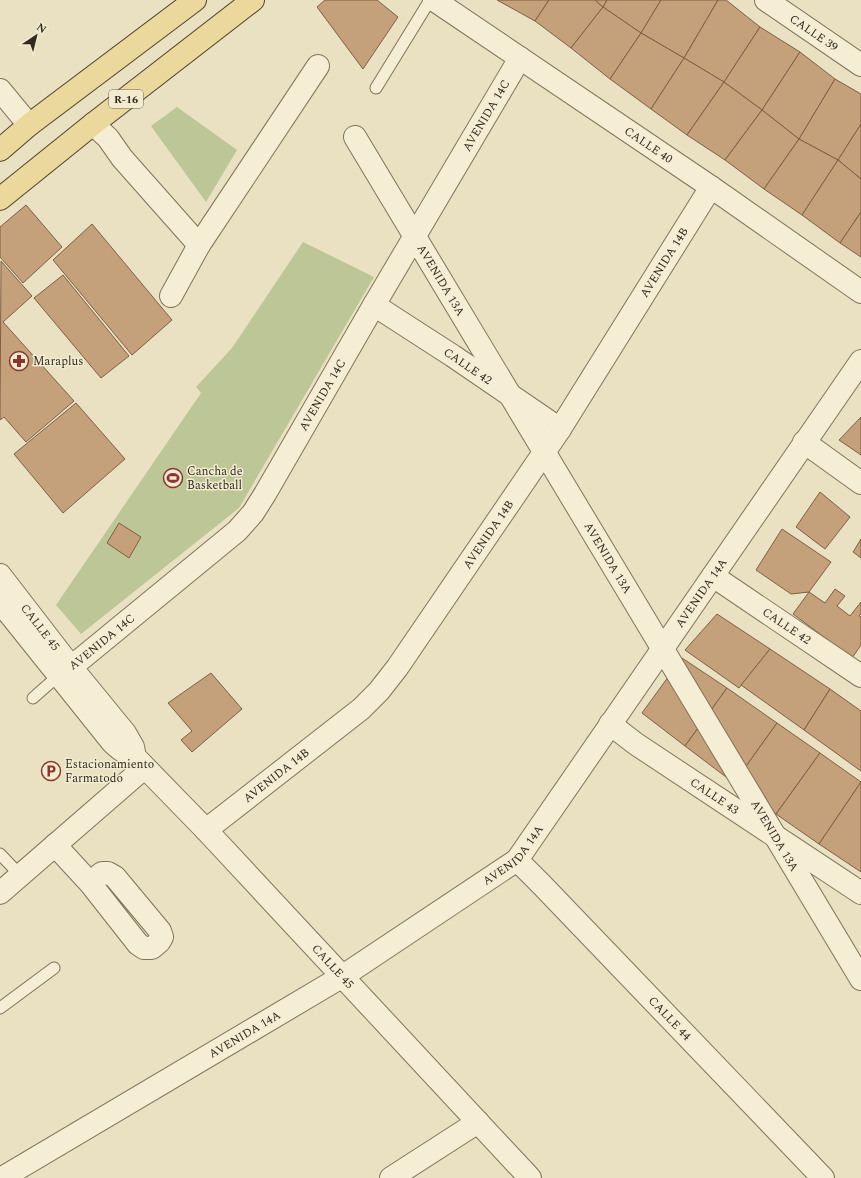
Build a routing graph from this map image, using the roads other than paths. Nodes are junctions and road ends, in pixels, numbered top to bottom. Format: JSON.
{"nodes":[{"id":1,"x":195,"y":0,"type":"edge"},
{"id":2,"x":253,"y":0,"type":"edge"},
{"id":3,"x":430,"y":0,"type":"edge"},
{"id":4,"x":434,"y":0,"type":"edge"},
{"id":5,"x":766,"y":0,"type":"edge"},
{"id":6,"x":520,"y":58,"type":"junction"},
{"id":7,"x":318,"y":66,"type":"dead end"},
{"id":8,"x":861,"y":66,"type":"edge"},
{"id":9,"x":376,"y":88,"type":"dead end"},
{"id":10,"x":0,"y":90,"type":"edge"},
{"id":11,"x":93,"y":124,"type":"junction"},
{"id":12,"x":29,"y":125,"type":"junction"},
{"id":13,"x":355,"y":137,"type":"dead end"},
{"id":14,"x":0,"y":150,"type":"edge"},
{"id":15,"x":711,"y":187,"type":"junction"},
{"id":16,"x":0,"y":199,"type":"edge"},
{"id":17,"x":199,"y":245,"type":"junction"},
{"id":18,"x":861,"y":292,"type":"edge"},
{"id":19,"x":171,"y":296,"type":"dead end"},
{"id":20,"x":374,"y":305,"type":"junction"},
{"id":21,"x":861,"y":361,"type":"edge"},
{"id":22,"x":560,"y":429,"type":"junction"},
{"id":23,"x":804,"y":442,"type":"junction"},
{"id":24,"x":861,"y":483,"type":"edge"},
{"id":25,"x":0,"y":575,"type":"edge"},
{"id":26,"x":713,"y":576,"type":"junction"},
{"id":27,"x":0,"y":602,"type":"edge"},
{"id":28,"x":65,"y":671,"type":"junction"},
{"id":29,"x":861,"y":676,"type":"edge"},
{"id":30,"x":33,"y":698,"type":"dead end"},
{"id":31,"x":610,"y":724,"type":"junction"},
{"id":32,"x":140,"y":762,"type":"junction"},
{"id":33,"x":206,"y":830,"type":"junction"},
{"id":34,"x":55,"y":845,"type":"junction"},
{"id":35,"x":0,"y":854,"type":"edge"},
{"id":36,"x":517,"y":860,"type":"junction"},
{"id":37,"x":20,"y":875,"type":"junction"},
{"id":38,"x":90,"y":883,"type":"dead end"},
{"id":39,"x":0,"y":893,"type":"edge"},
{"id":40,"x":861,"y":893,"type":"edge"},
{"id":41,"x":54,"y":968,"type":"dead end"},
{"id":42,"x":343,"y":976,"type":"junction"},
{"id":43,"x":861,"y":979,"type":"edge"},
{"id":44,"x":0,"y":1008,"type":"edge"},
{"id":45,"x":478,"y":1122,"type":"junction"},
{"id":46,"x":2,"y":1178,"type":"edge"},
{"id":47,"x":391,"y":1178,"type":"edge"},
{"id":48,"x":530,"y":1178,"type":"edge"},
{"id":49,"x":823,"y":1178,"type":"edge"}],
"edges":[{"from":1,"to":12,"type":"main road"},
{"from":2,"to":11,"type":"main road","number":"R-16"},
{"from":3,"to":9,"type":"lane"},
{"from":4,"to":6,"type":"street","name":"CALLE 40"},
{"from":5,"to":8,"type":"street","name":"CALLE 39"},
{"from":6,"to":15,"type":"street","name":"CALLE 40"},
{"from":6,"to":20,"type":"street","name":"AVENIDA 14C"},
{"from":7,"to":17,"type":"street"},
{"from":10,"to":12,"type":"street"},
{"from":11,"to":16,"type":"main road","number":"R-16"},
{"from":11,"to":17,"type":"street"},
{"from":12,"to":14,"type":"main road"},
{"from":13,"to":43,"type":"street","name":"AVENIDA 13A"},
{"from":15,"to":18,"type":"street","name":"CALLE 40"},
{"from":15,"to":22,"type":"street","name":"AVENIDA 14B"},
{"from":17,"to":19,"type":"street"},
{"from":20,"to":22,"type":"street","name":"CALLE 42"},
{"from":20,"to":28,"type":"street","name":"AVENIDA 14C"},
{"from":21,"to":23,"type":"street","name":"AVENIDA 14A"},
{"from":22,"to":33,"type":"street","name":"AVENIDA 14B"},
{"from":23,"to":24,"type":"street"},
{"from":23,"to":26,"type":"street","name":"AVENIDA 14A"},
{"from":25,"to":28,"type":"street","name":"CALLE 45"},
{"from":26,"to":29,"type":"street","name":"CALLE 42"},
{"from":26,"to":31,"type":"street","name":"AVENIDA 14A"},
{"from":27,"to":28,"type":"street","name":"CALLE 45"},
{"from":28,"to":30,"type":"lane"},
{"from":28,"to":32,"type":"street","name":"CALLE 45"},
{"from":31,"to":36,"type":"street","name":"AVENIDA 14A"},
{"from":31,"to":40,"type":"street","name":"CALLE 43"},
{"from":32,"to":33,"type":"street","name":"CALLE 45"},
{"from":32,"to":34,"type":"street"},
{"from":33,"to":42,"type":"street","name":"CALLE 45"},
{"from":34,"to":37,"type":"street"},
{"from":34,"to":38,"type":"street"},
{"from":35,"to":37,"type":"lane"},
{"from":36,"to":42,"type":"street","name":"AVENIDA 14A"},
{"from":36,"to":49,"type":"street","name":"CALLE 44"},
{"from":37,"to":39,"type":"street"},
{"from":41,"to":44,"type":"lane"},
{"from":42,"to":45,"type":"street","name":"CALLE 45"},
{"from":42,"to":46,"type":"street","name":"AVENIDA 14A"},
{"from":45,"to":47,"type":"street"},
{"from":45,"to":48,"type":"street","name":"CALLE 45"}]}
